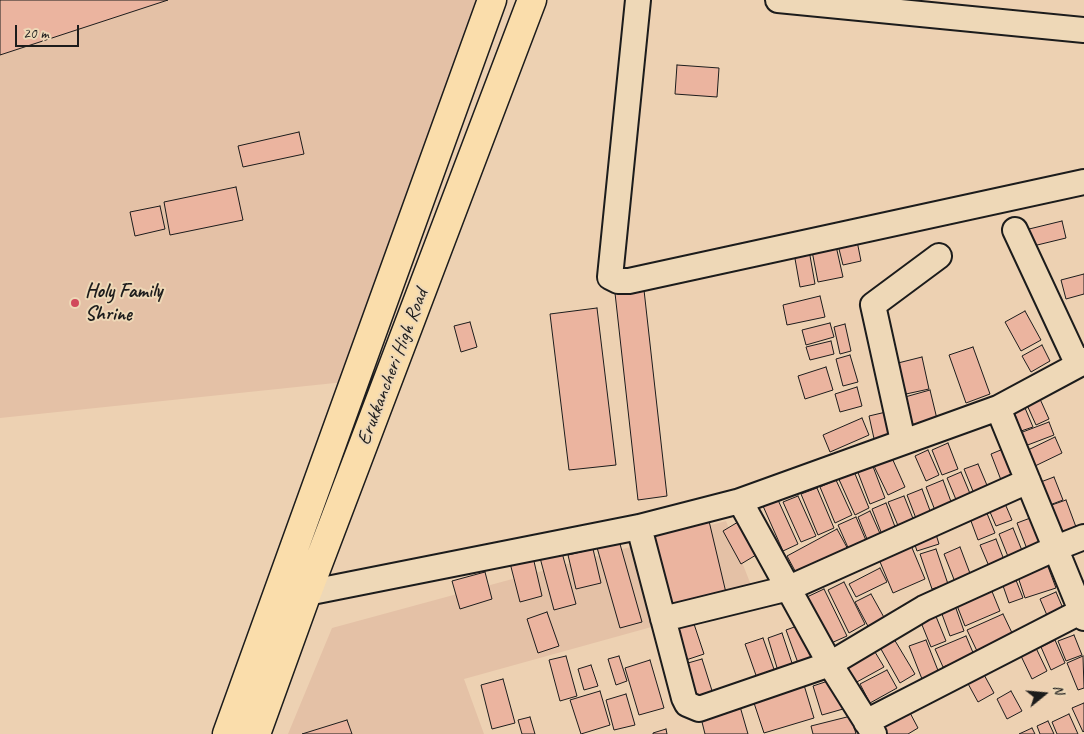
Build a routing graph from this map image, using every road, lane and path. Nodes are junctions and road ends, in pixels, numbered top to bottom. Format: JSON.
{"nodes":[{"id":1,"x":492,"y":0,"type":"edge"},
{"id":2,"x":532,"y":0,"type":"edge"},
{"id":3,"x":638,"y":0,"type":"edge"},
{"id":4,"x":778,"y":0,"type":"edge"},
{"id":5,"x":1084,"y":30,"type":"edge"},
{"id":6,"x":472,"y":58,"type":"junction"},
{"id":7,"x":504,"y":74,"type":"junction"},
{"id":8,"x":1084,"y":182,"type":"edge"},
{"id":9,"x":1015,"y":230,"type":"dead end"},
{"id":10,"x":939,"y":256,"type":"dead end"},
{"id":11,"x":1081,"y":363,"type":"edge"},
{"id":12,"x":998,"y":408,"type":"junction"},
{"id":13,"x":903,"y":441,"type":"junction"},
{"id":14,"x":1028,"y":481,"type":"junction"},
{"id":15,"x":740,"y":501,"type":"junction"},
{"id":16,"x":639,"y":527,"type":"junction"},
{"id":17,"x":1084,"y":537,"type":"edge"},
{"id":18,"x":1056,"y":548,"type":"junction"},
{"id":19,"x":790,"y":588,"type":"junction"},
{"id":20,"x":307,"y":593,"type":"junction"},
{"id":21,"x":1083,"y":613,"type":"edge"},
{"id":22,"x":663,"y":619,"type":"junction"},
{"id":23,"x":830,"y":664,"type":"junction"},
{"id":24,"x":870,"y":728,"type":"edge"},
{"id":25,"x":227,"y":734,"type":"edge"},
{"id":26,"x":256,"y":734,"type":"edge"}],
"edges":[{"from":1,"to":6,"type":"main road"},
{"from":2,"to":7,"type":"main road","name":"Erukkancheri High Road"},
{"from":3,"to":8,"type":"street"},
{"from":4,"to":5,"type":"street"},
{"from":6,"to":7,"type":"main road"},
{"from":6,"to":25,"type":"main road"},
{"from":7,"to":20,"type":"main road","name":"Erukkancheri High Road"},
{"from":9,"to":11,"type":"street"},
{"from":10,"to":13,"type":"street"},
{"from":11,"to":12,"type":"street"},
{"from":12,"to":13,"type":"street"},
{"from":12,"to":14,"type":"street"},
{"from":13,"to":15,"type":"street"},
{"from":14,"to":18,"type":"street"},
{"from":14,"to":19,"type":"street"},
{"from":15,"to":16,"type":"street"},
{"from":15,"to":19,"type":"street"},
{"from":16,"to":20,"type":"street"},
{"from":16,"to":22,"type":"street"},
{"from":17,"to":18,"type":"street"},
{"from":18,"to":21,"type":"street"},
{"from":18,"to":23,"type":"street"},
{"from":19,"to":22,"type":"street"},
{"from":19,"to":23,"type":"street"},
{"from":20,"to":26,"type":"main road","name":"Erukkancheri High Road"},
{"from":21,"to":24,"type":"street"},
{"from":22,"to":23,"type":"street"},
{"from":23,"to":24,"type":"street"}]}
